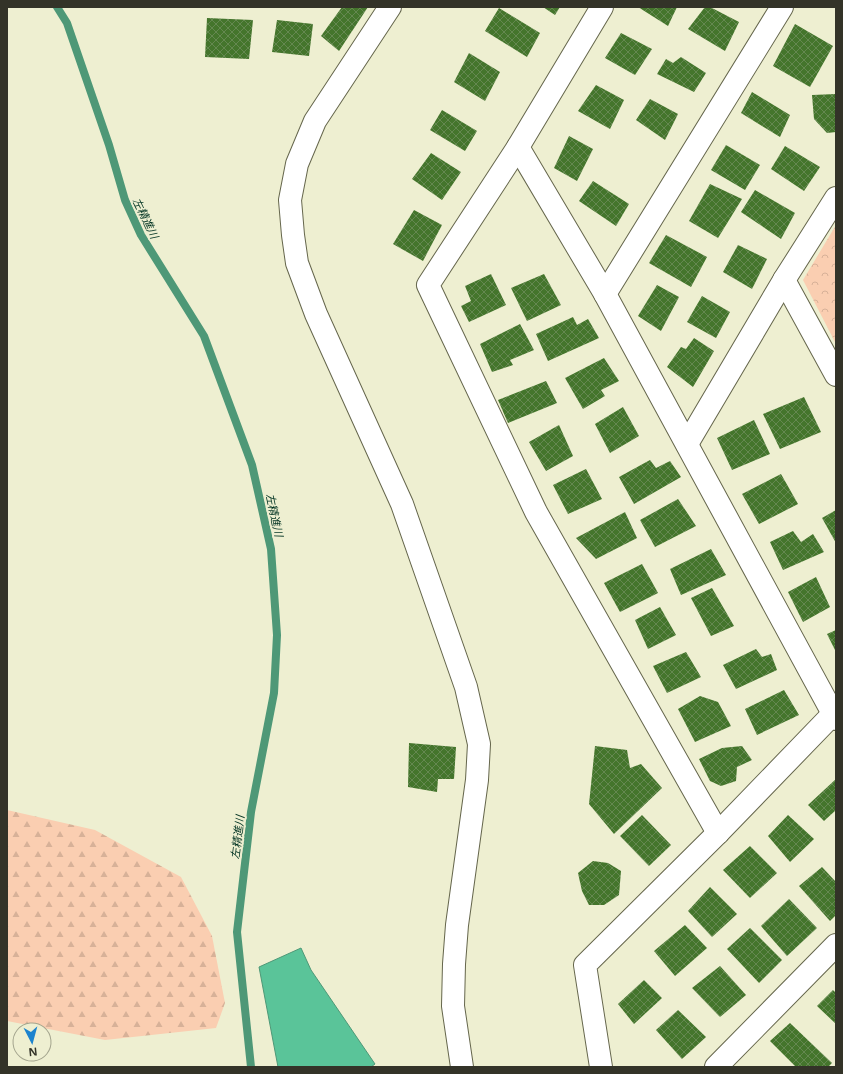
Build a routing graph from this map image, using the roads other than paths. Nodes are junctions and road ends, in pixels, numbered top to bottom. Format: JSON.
{"nodes":[{"id":1,"x":390,"y":7,"type":"edge"},
{"id":2,"x":602,"y":7,"type":"edge"},
{"id":3,"x":782,"y":7,"type":"edge"},
{"id":4,"x":518,"y":147,"type":"junction"},
{"id":5,"x":836,"y":198,"type":"edge"},
{"id":6,"x":784,"y":280,"type":"junction"},
{"id":7,"x":605,"y":294,"type":"junction"},
{"id":8,"x":836,"y":375,"type":"edge"},
{"id":9,"x":687,"y":444,"type":"junction"},
{"id":10,"x":834,"y":717,"type":"edge"},
{"id":11,"x":718,"y":833,"type":"junction"},
{"id":12,"x":836,"y":945,"type":"edge"},
{"id":13,"x":462,"y":1067,"type":"edge"},
{"id":14,"x":601,"y":1067,"type":"edge"},
{"id":15,"x":716,"y":1067,"type":"edge"}],
"edges":[{"from":1,"to":13,"type":"street"},
{"from":2,"to":4,"type":"street"},
{"from":3,"to":7,"type":"street"},
{"from":4,"to":7,"type":"street"},
{"from":4,"to":11,"type":"street"},
{"from":5,"to":6,"type":"street"},
{"from":6,"to":8,"type":"street"},
{"from":6,"to":9,"type":"street"},
{"from":7,"to":9,"type":"street"},
{"from":9,"to":10,"type":"street"},
{"from":10,"to":11,"type":"street"},
{"from":11,"to":14,"type":"street"},
{"from":12,"to":15,"type":"street"}]}
